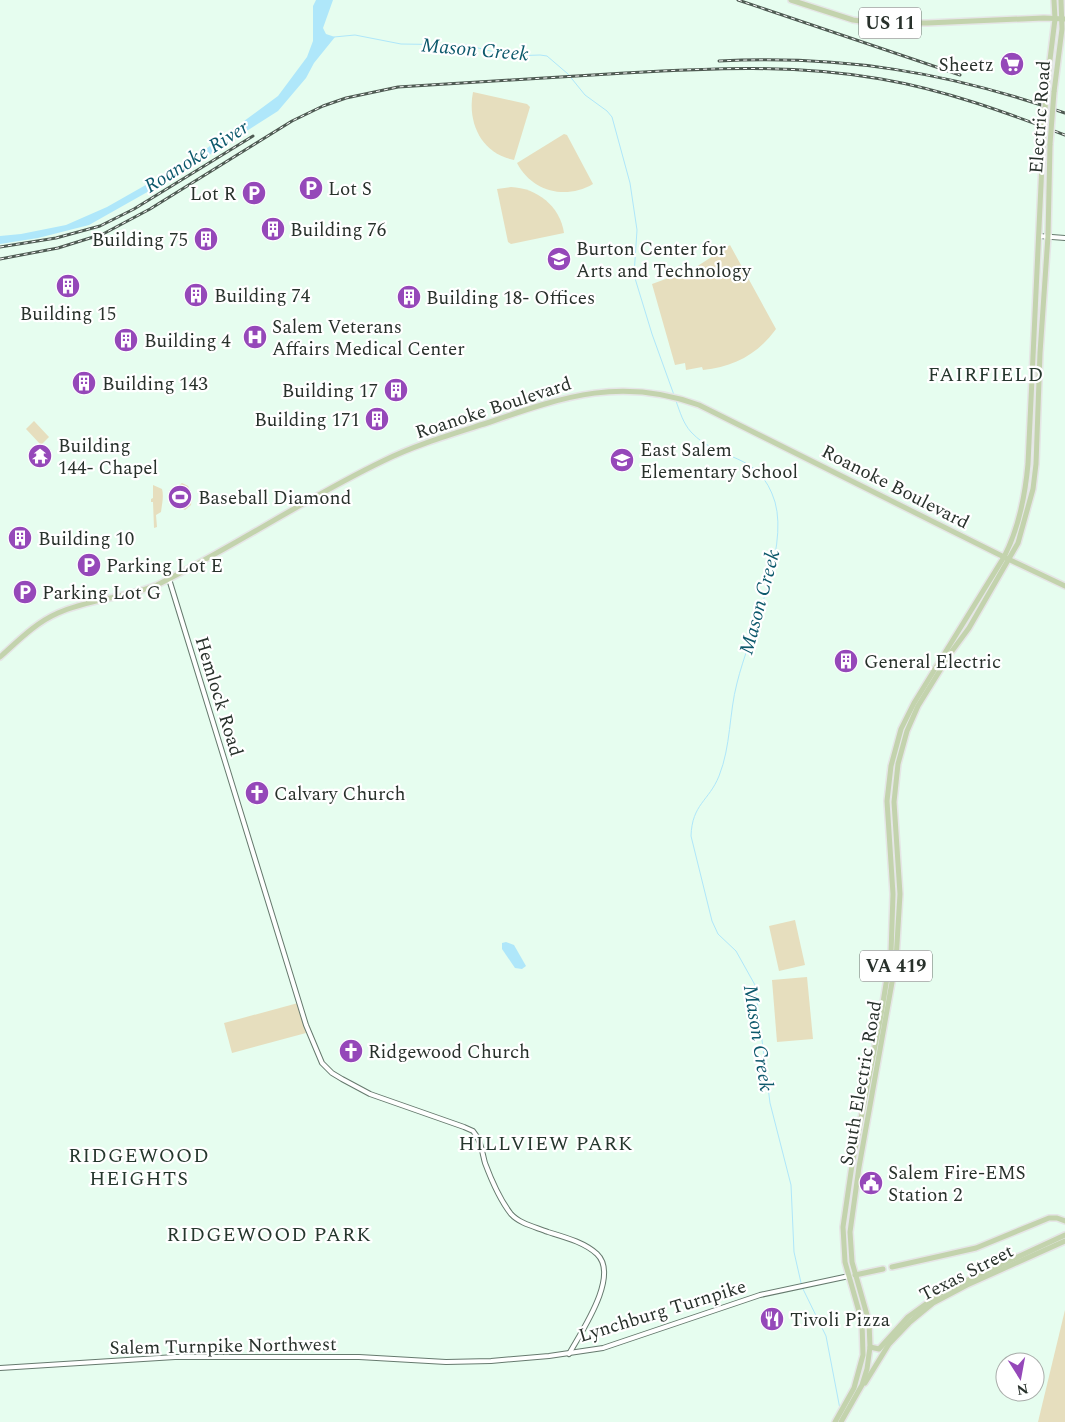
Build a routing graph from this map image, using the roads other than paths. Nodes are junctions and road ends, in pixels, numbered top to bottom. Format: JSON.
{"nodes":[{"id":1,"x":791,"y":0,"type":"edge"},
{"id":2,"x":1054,"y":0,"type":"edge"},
{"id":3,"x":1061,"y":0,"type":"edge"},
{"id":4,"x":1055,"y":19,"type":"junction"},
{"id":5,"x":1064,"y":19,"type":"edge"},
{"id":6,"x":1039,"y":236,"type":"junction"},
{"id":7,"x":1048,"y":236,"type":"junction"},
{"id":8,"x":1065,"y":238,"type":"edge"},
{"id":9,"x":1004,"y":557,"type":"junction"},
{"id":10,"x":1010,"y":560,"type":"junction"},
{"id":11,"x":169,"y":579,"type":"junction"},
{"id":12,"x":1065,"y":586,"type":"edge"},
{"id":13,"x":0,"y":657,"type":"edge"},
{"id":14,"x":1065,"y":1221,"type":"edge"},
{"id":15,"x":1065,"y":1235,"type":"edge"},
{"id":16,"x":1065,"y":1241,"type":"edge"},
{"id":17,"x":892,"y":1267,"type":"dead end"},
{"id":18,"x":883,"y":1269,"type":"dead end"},
{"id":19,"x":856,"y":1275,"type":"junction"},
{"id":20,"x":849,"y":1276,"type":"junction"},
{"id":21,"x":870,"y":1347,"type":"junction"},
{"id":22,"x":569,"y":1354,"type":"junction"},
{"id":23,"x":446,"y":1362,"type":"joint"},
{"id":24,"x":0,"y":1368,"type":"edge"},
{"id":25,"x":858,"y":1394,"type":"junction"},
{"id":26,"x":835,"y":1422,"type":"edge"},
{"id":27,"x":841,"y":1422,"type":"edge"}],
"edges":[{"from":1,"to":4,"type":"main road","number":"US 11"},
{"from":2,"to":4,"type":"main road","name":"Electric Road","number":"VA 419"},
{"from":3,"to":5,"type":"main road","name":"Electric Road","number":"VA 419"},
{"from":4,"to":5,"type":"main road","number":"US 11"},
{"from":4,"to":6,"type":"main road","name":"Electric Road","number":"VA 419","bridge":true},
{"from":5,"to":7,"type":"main road","name":"Electric Road","number":"VA 419","bridge":true},
{"from":6,"to":7,"type":"street"},
{"from":6,"to":9,"type":"main road","name":"South Electric Road","number":"VA 419"},
{"from":7,"to":8,"type":"street"},
{"from":7,"to":10,"type":"main road","name":"South Electric Road","number":"VA 419"},
{"from":9,"to":10,"type":"main road","name":"Roanoke Boulevard"},
{"from":9,"to":11,"type":"main road","name":"Roanoke Boulevard"},
{"from":9,"to":20,"type":"main road","name":"South Electric Road","number":"VA 419"},
{"from":10,"to":12,"type":"main road","name":"Roanoke Boulevard"},
{"from":10,"to":19,"type":"main road","name":"South Electric Road","number":"VA 419"},
{"from":11,"to":13,"type":"main road","name":"Roanoke Boulevard"},
{"from":11,"to":22,"type":"street","name":"Hemlock Road"},
{"from":14,"to":17,"type":"main road"},
{"from":15,"to":21,"type":"main road","name":"Texas Street"},
{"from":16,"to":25,"type":"main road","name":"Texas Street"},
{"from":18,"to":19,"type":"main road","name":"Lynchburg Turnpike"},
{"from":19,"to":20,"type":"main road","name":"Lynchburg Turnpike"},
{"from":19,"to":21,"type":"main road","name":"South Electric Road","number":"VA 419"},
{"from":20,"to":22,"type":"street","name":"Lynchburg Turnpike"},
{"from":20,"to":26,"type":"main road","name":"South Electric Road"},
{"from":21,"to":25,"type":"main road","name":"South Electric Road","number":"VA 419"},
{"from":22,"to":23,"type":"street","name":"Lynchburg Turnpike"},
{"from":23,"to":24,"type":"street","name":"Salem Turnpike Northwest"},
{"from":25,"to":27,"type":"main road","name":"South Electric Road"}]}
